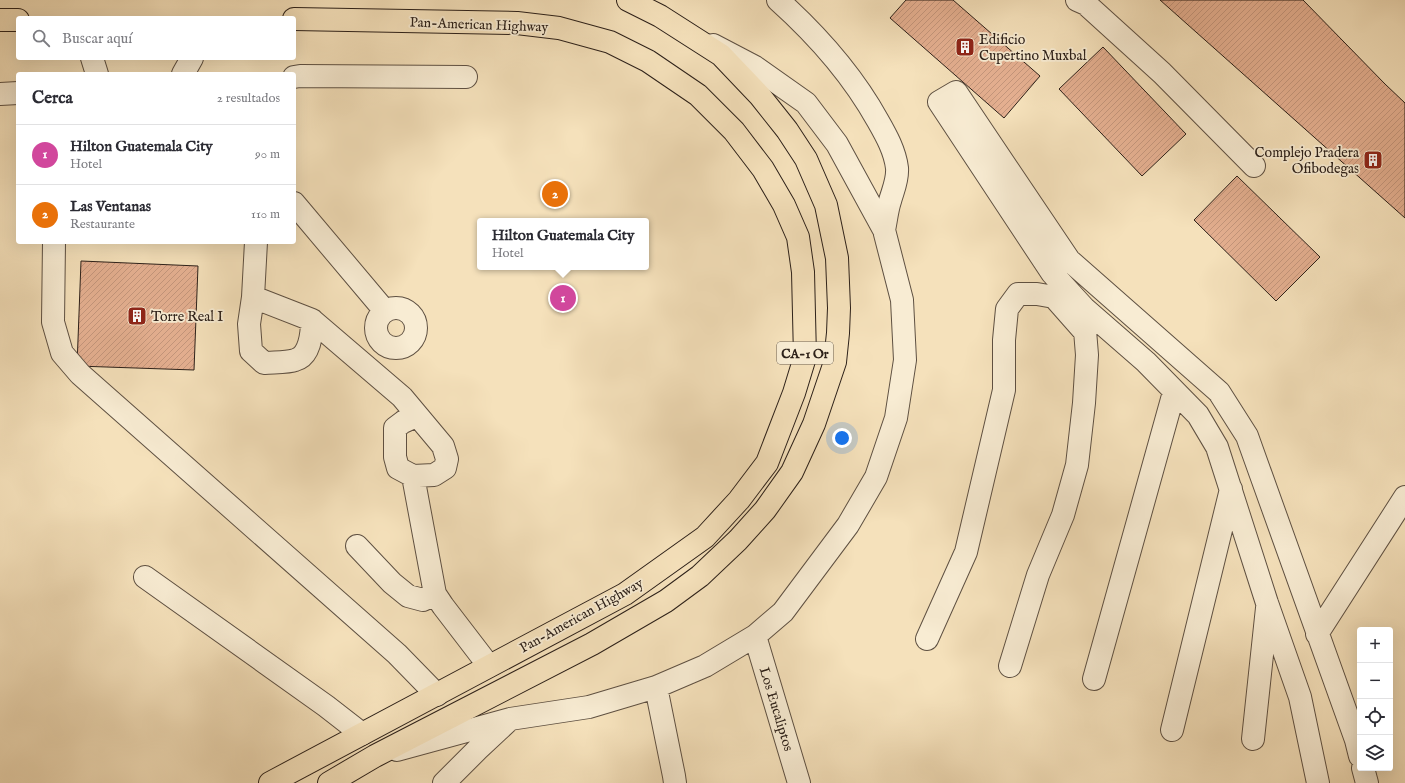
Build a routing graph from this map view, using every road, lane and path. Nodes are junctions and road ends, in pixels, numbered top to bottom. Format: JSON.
{"nodes":[{"id":1,"x":628,"y":0,"type":"edge"},
{"id":2,"x":778,"y":0,"type":"edge"},
{"id":3,"x":1077,"y":0,"type":"edge"},
{"id":4,"x":660,"y":16,"type":"junction"},
{"id":5,"x":0,"y":20,"type":"edge"},
{"id":6,"x":16,"y":20,"type":"edge"},
{"id":7,"x":296,"y":20,"type":"edge"},
{"id":8,"x":93,"y":60,"type":"edge"},
{"id":9,"x":191,"y":60,"type":"edge"},
{"id":10,"x":96,"y":72,"type":"edge"},
{"id":11,"x":184,"y":72,"type":"edge"},
{"id":12,"x":296,"y":77,"type":"edge"},
{"id":13,"x":466,"y":78,"type":"dead end"},
{"id":14,"x":16,"y":93,"type":"edge"},
{"id":15,"x":0,"y":94,"type":"edge"},
{"id":16,"x":1254,"y":166,"type":"dead end"},
{"id":17,"x":296,"y":206,"type":"edge"},
{"id":18,"x":884,"y":230,"type":"junction"},
{"id":19,"x":54,"y":244,"type":"edge"},
{"id":20,"x":256,"y":244,"type":"edge"},
{"id":21,"x":253,"y":297,"type":"junction"},
{"id":22,"x":1084,"y":308,"type":"junction"},
{"id":23,"x":385,"y":311,"type":"dead end"},
{"id":24,"x":312,"y":320,"type":"junction"},
{"id":25,"x":1084,"y":331,"type":"junction"},
{"id":26,"x":1164,"y":344,"type":"junction"},
{"id":27,"x":1146,"y":362,"type":"junction"},
{"id":28,"x":1174,"y":392,"type":"junction"},
{"id":29,"x":416,"y":416,"type":"junction"},
{"id":30,"x":413,"y":476,"type":"junction"},
{"id":31,"x":1231,"y":489,"type":"junction"},
{"id":32,"x":1405,"y":497,"type":"edge"},
{"id":33,"x":357,"y":546,"type":"dead end"},
{"id":34,"x":145,"y":577,"type":"dead end"},
{"id":35,"x":435,"y":594,"type":"junction"},
{"id":36,"x":1267,"y":603,"type":"junction"},
{"id":37,"x":1317,"y":634,"type":"junction"},
{"id":38,"x":755,"y":636,"type":"junction"},
{"id":39,"x":927,"y":639,"type":"dead end"},
{"id":40,"x":489,"y":666,"type":"junction"},
{"id":41,"x":1010,"y":666,"type":"dead end"},
{"id":42,"x":1094,"y":679,"type":"dead end"},
{"id":43,"x":656,"y":687,"type":"junction"},
{"id":44,"x":437,"y":695,"type":"junction"},
{"id":45,"x":510,"y":719,"type":"junction"},
{"id":46,"x":1172,"y":730,"type":"dead end"},
{"id":47,"x":362,"y":734,"type":"junction"},
{"id":48,"x":1253,"y":739,"type":"dead end"},
{"id":49,"x":1357,"y":744,"type":"edge"},
{"id":50,"x":375,"y":756,"type":"junction"},
{"id":51,"x":1364,"y":771,"type":"edge"},
{"id":52,"x":674,"y":781,"type":"edge"},
{"id":53,"x":270,"y":783,"type":"edge"},
{"id":54,"x":329,"y":783,"type":"edge"},
{"id":55,"x":444,"y":783,"type":"edge"},
{"id":56,"x":799,"y":783,"type":"edge"},
{"id":57,"x":1318,"y":783,"type":"edge"},
{"id":58,"x":1367,"y":783,"type":"edge"}],
"edges":[{"from":1,"to":4,"type":"highway","name":"Pan-American Highway","number":"CA-1 Or"},
{"from":2,"to":18,"type":"street"},
{"from":3,"to":16,"type":"street"},
{"from":4,"to":18,"type":"street"},
{"from":4,"to":50,"type":"highway","name":"Pan-American Highway","number":"CA-1 Or"},
{"from":5,"to":6,"type":"highway"},
{"from":7,"to":40,"type":"highway","name":"Pan-American Highway","number":"CA-1 Or"},
{"from":8,"to":10,"type":"street"},
{"from":9,"to":11,"type":"street"},
{"from":12,"to":13,"type":"street"},
{"from":14,"to":15,"type":"street"},
{"from":17,"to":23,"type":"street"},
{"from":18,"to":38,"type":"street"},
{"from":19,"to":44,"type":"street"},
{"from":20,"to":21,"type":"street"},
{"from":21,"to":24,"type":"street"},
{"from":21,"to":24,"type":"street"},
{"from":22,"to":25,"type":"street"},
{"from":22,"to":26,"type":"street"},
{"from":22,"to":27,"type":"street"},
{"from":24,"to":29,"type":"street"},
{"from":25,"to":39,"type":"street"},
{"from":25,"to":41,"type":"street"},
{"from":26,"to":27,"type":"street"},
{"from":26,"to":37,"type":"street"},
{"from":27,"to":28,"type":"street"},
{"from":28,"to":31,"type":"street"},
{"from":28,"to":42,"type":"street"},
{"from":29,"to":30,"type":"street"},
{"from":29,"to":30,"type":"street"},
{"from":30,"to":35,"type":"street"},
{"from":31,"to":36,"type":"street"},
{"from":31,"to":46,"type":"street"},
{"from":32,"to":37,"type":"street"},
{"from":33,"to":35,"type":"street"},
{"from":34,"to":47,"type":"street"},
{"from":35,"to":40,"type":"street"},
{"from":36,"to":48,"type":"street"},
{"from":36,"to":57,"type":"street"},
{"from":37,"to":49,"type":"street"},
{"from":38,"to":43,"type":"street"},
{"from":38,"to":56,"type":"street","name":"Los Eucaliptos"},
{"from":40,"to":44,"type":"highway","name":"Pan-American Highway","number":"CA-1 Or"},
{"from":43,"to":45,"type":"street"},
{"from":43,"to":52,"type":"street"},
{"from":44,"to":47,"type":"highway","name":"Pan-American Highway","number":"CA-1 Or"},
{"from":45,"to":50,"type":"street"},
{"from":45,"to":55,"type":"street"},
{"from":47,"to":53,"type":"highway","name":"Pan-American Highway","number":"CA-1 Or"},
{"from":50,"to":54,"type":"highway","name":"Pan-American Highway","number":"CA-1 Or"},
{"from":51,"to":58,"type":"street"}]}
